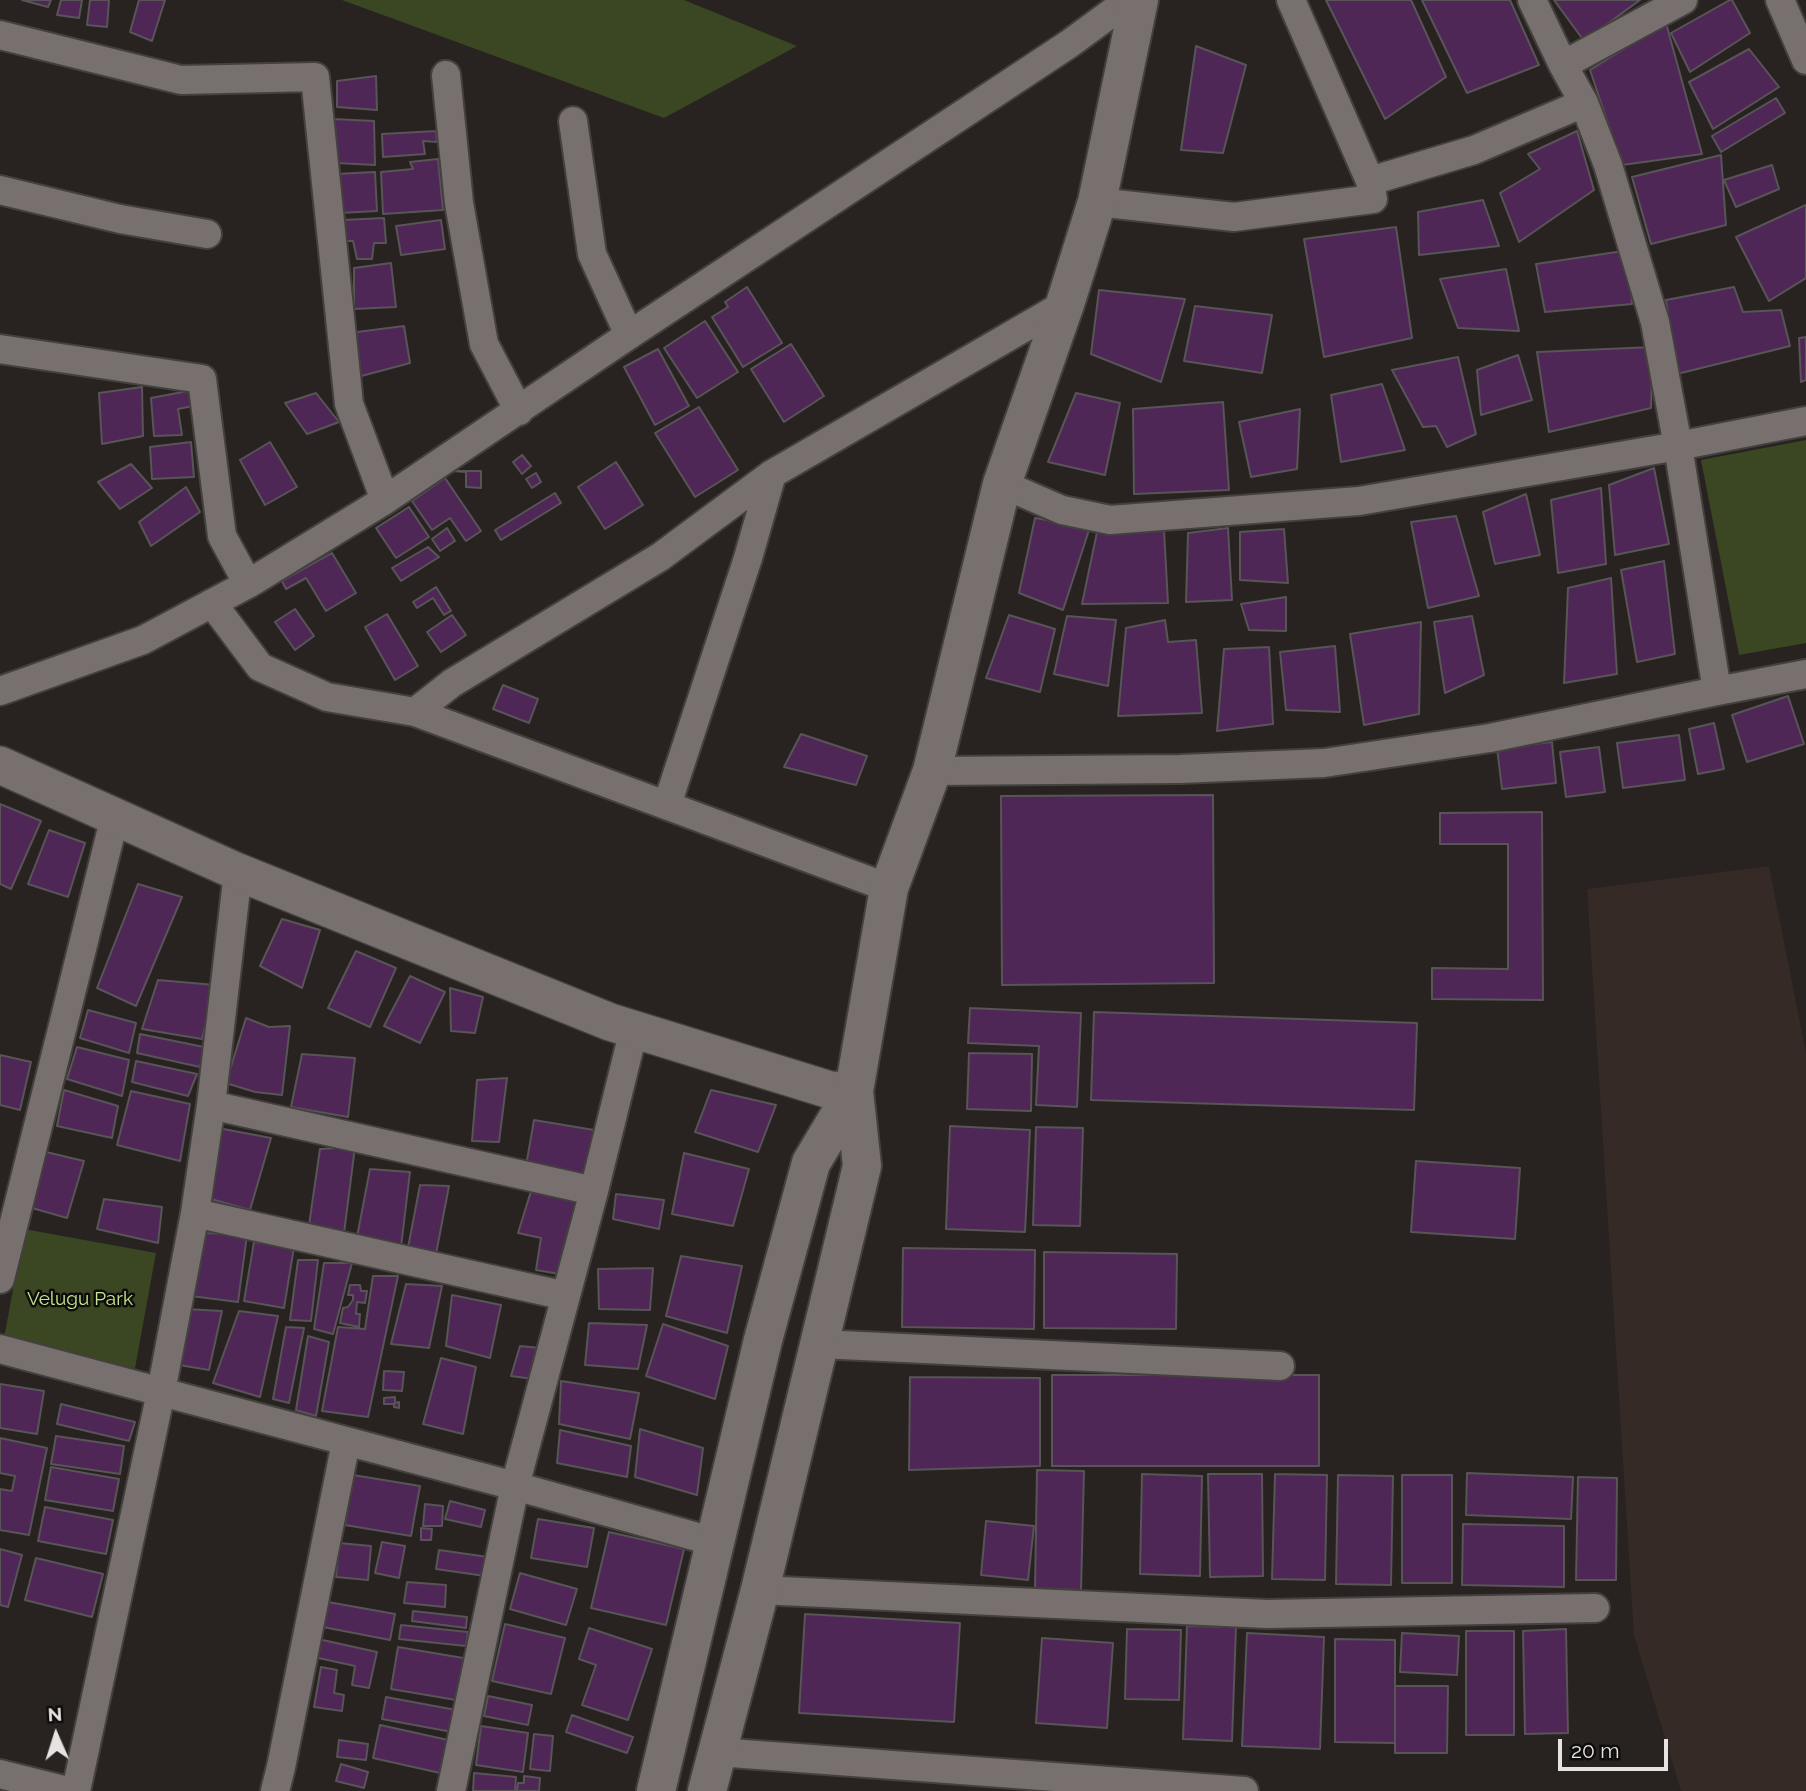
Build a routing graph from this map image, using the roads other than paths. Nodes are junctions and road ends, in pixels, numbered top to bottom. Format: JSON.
{"nodes":[{"id":1,"x":1129,"y":0,"type":"edge"},
{"id":2,"x":1139,"y":0,"type":"edge"},
{"id":3,"x":1291,"y":0,"type":"edge"},
{"id":4,"x":1532,"y":0,"type":"edge"},
{"id":5,"x":1683,"y":0,"type":"edge"},
{"id":6,"x":1780,"y":0,"type":"edge"},
{"id":7,"x":0,"y":36,"type":"edge"},
{"id":8,"x":1806,"y":60,"type":"edge"},
{"id":9,"x":1563,"y":65,"type":"junction"},
{"id":10,"x":446,"y":75,"type":"dead end"},
{"id":11,"x":1584,"y":103,"type":"junction"},
{"id":12,"x":573,"y":121,"type":"dead end"},
{"id":13,"x":1370,"y":181,"type":"junction"},
{"id":14,"x":0,"y":190,"type":"edge"},
{"id":15,"x":1097,"y":202,"type":"junction"},
{"id":16,"x":208,"y":234,"type":"dead end"},
{"id":17,"x":1065,"y":304,"type":"junction"},
{"id":18,"x":629,"y":335,"type":"junction"},
{"id":19,"x":0,"y":349,"type":"edge"},
{"id":20,"x":519,"y":411,"type":"junction"},
{"id":21,"x":1806,"y":421,"type":"edge"},
{"id":22,"x":1678,"y":446,"type":"junction"},
{"id":23,"x":772,"y":474,"type":"junction"},
{"id":24,"x":1002,"y":484,"type":"junction"},
{"id":25,"x":386,"y":500,"type":"junction"},
{"id":26,"x":248,"y":584,"type":"junction"},
{"id":27,"x":212,"y":603,"type":"junction"},
{"id":28,"x":1806,"y":674,"type":"edge"},
{"id":29,"x":0,"y":691,"type":"edge"},
{"id":30,"x":1717,"y":691,"type":"junction"},
{"id":31,"x":415,"y":712,"type":"junction"},
{"id":32,"x":0,"y":765,"type":"edge"},
{"id":33,"x":932,"y":771,"type":"junction"},
{"id":34,"x":667,"y":804,"type":"junction"},
{"id":35,"x":115,"y":816,"type":"junction"},
{"id":36,"x":238,"y":872,"type":"junction"},
{"id":37,"x":889,"y":888,"type":"junction"},
{"id":38,"x":634,"y":1029,"type":"junction"},
{"id":39,"x":854,"y":1091,"type":"junction"},
{"id":40,"x":211,"y":1105,"type":"junction"},
{"id":41,"x":594,"y":1191,"type":"junction"},
{"id":42,"x":195,"y":1213,"type":"junction"},
{"id":43,"x":0,"y":1279,"type":"edge"},
{"id":44,"x":566,"y":1296,"type":"junction"},
{"id":45,"x":820,"y":1344,"type":"junction"},
{"id":46,"x":0,"y":1349,"type":"edge"},
{"id":47,"x":1280,"y":1366,"type":"dead end"},
{"id":48,"x":161,"y":1392,"type":"junction"},
{"id":49,"x":346,"y":1442,"type":"junction"},
{"id":50,"x":515,"y":1486,"type":"junction"},
{"id":51,"x":715,"y":1542,"type":"junction"},
{"id":52,"x":760,"y":1590,"type":"junction"},
{"id":53,"x":1595,"y":1608,"type":"dead end"},
{"id":54,"x":717,"y":1752,"type":"junction"},
{"id":55,"x":0,"y":1774,"type":"edge"},
{"id":56,"x":68,"y":1791,"type":"edge"},
{"id":57,"x":76,"y":1791,"type":"edge"},
{"id":58,"x":275,"y":1791,"type":"edge"},
{"id":59,"x":451,"y":1791,"type":"edge"},
{"id":60,"x":656,"y":1791,"type":"edge"},
{"id":61,"x":707,"y":1791,"type":"edge"},
{"id":62,"x":1244,"y":1791,"type":"edge"}],
"edges":[{"from":1,"to":18,"type":"street"},
{"from":2,"to":15,"type":"main road"},
{"from":3,"to":13,"type":"street"},
{"from":4,"to":9,"type":"street"},
{"from":5,"to":9,"type":"street"},
{"from":6,"to":8,"type":"street"},
{"from":7,"to":25,"type":"street"},
{"from":9,"to":11,"type":"street"},
{"from":10,"to":20,"type":"street"},
{"from":11,"to":13,"type":"street"},
{"from":11,"to":22,"type":"street"},
{"from":12,"to":18,"type":"street"},
{"from":13,"to":15,"type":"street"},
{"from":14,"to":16,"type":"street"},
{"from":15,"to":17,"type":"main road"},
{"from":17,"to":23,"type":"street"},
{"from":17,"to":24,"type":"main road"},
{"from":18,"to":20,"type":"street"},
{"from":19,"to":26,"type":"street"},
{"from":20,"to":25,"type":"street"},
{"from":21,"to":22,"type":"street"},
{"from":22,"to":24,"type":"street"},
{"from":22,"to":30,"type":"street"},
{"from":23,"to":31,"type":"street"},
{"from":23,"to":34,"type":"street"},
{"from":24,"to":33,"type":"main road"},
{"from":25,"to":26,"type":"street"},
{"from":26,"to":27,"type":"street"},
{"from":27,"to":29,"type":"street"},
{"from":27,"to":31,"type":"street"},
{"from":28,"to":30,"type":"street"},
{"from":30,"to":33,"type":"street"},
{"from":31,"to":34,"type":"street"},
{"from":32,"to":35,"type":"street"},
{"from":33,"to":37,"type":"main road"},
{"from":34,"to":37,"type":"street"},
{"from":35,"to":36,"type":"street"},
{"from":35,"to":43,"type":"street"},
{"from":36,"to":38,"type":"street"},
{"from":36,"to":40,"type":"street"},
{"from":37,"to":39,"type":"main road"},
{"from":38,"to":39,"type":"street"},
{"from":38,"to":41,"type":"street"},
{"from":39,"to":45,"type":"main road"},
{"from":39,"to":51,"type":"main road"},
{"from":40,"to":41,"type":"street"},
{"from":40,"to":42,"type":"street"},
{"from":41,"to":44,"type":"street"},
{"from":42,"to":44,"type":"street"},
{"from":42,"to":48,"type":"street"},
{"from":44,"to":50,"type":"street"},
{"from":45,"to":47,"type":"street"},
{"from":45,"to":52,"type":"main road"},
{"from":46,"to":48,"type":"street"},
{"from":48,"to":49,"type":"street"},
{"from":48,"to":57,"type":"street"},
{"from":49,"to":50,"type":"street"},
{"from":49,"to":58,"type":"street"},
{"from":50,"to":51,"type":"street"},
{"from":50,"to":59,"type":"street"},
{"from":51,"to":60,"type":"main road"},
{"from":52,"to":53,"type":"street"},
{"from":52,"to":54,"type":"main road"},
{"from":54,"to":61,"type":"main road"},
{"from":54,"to":62,"type":"street"},
{"from":55,"to":56,"type":"street"}]}
